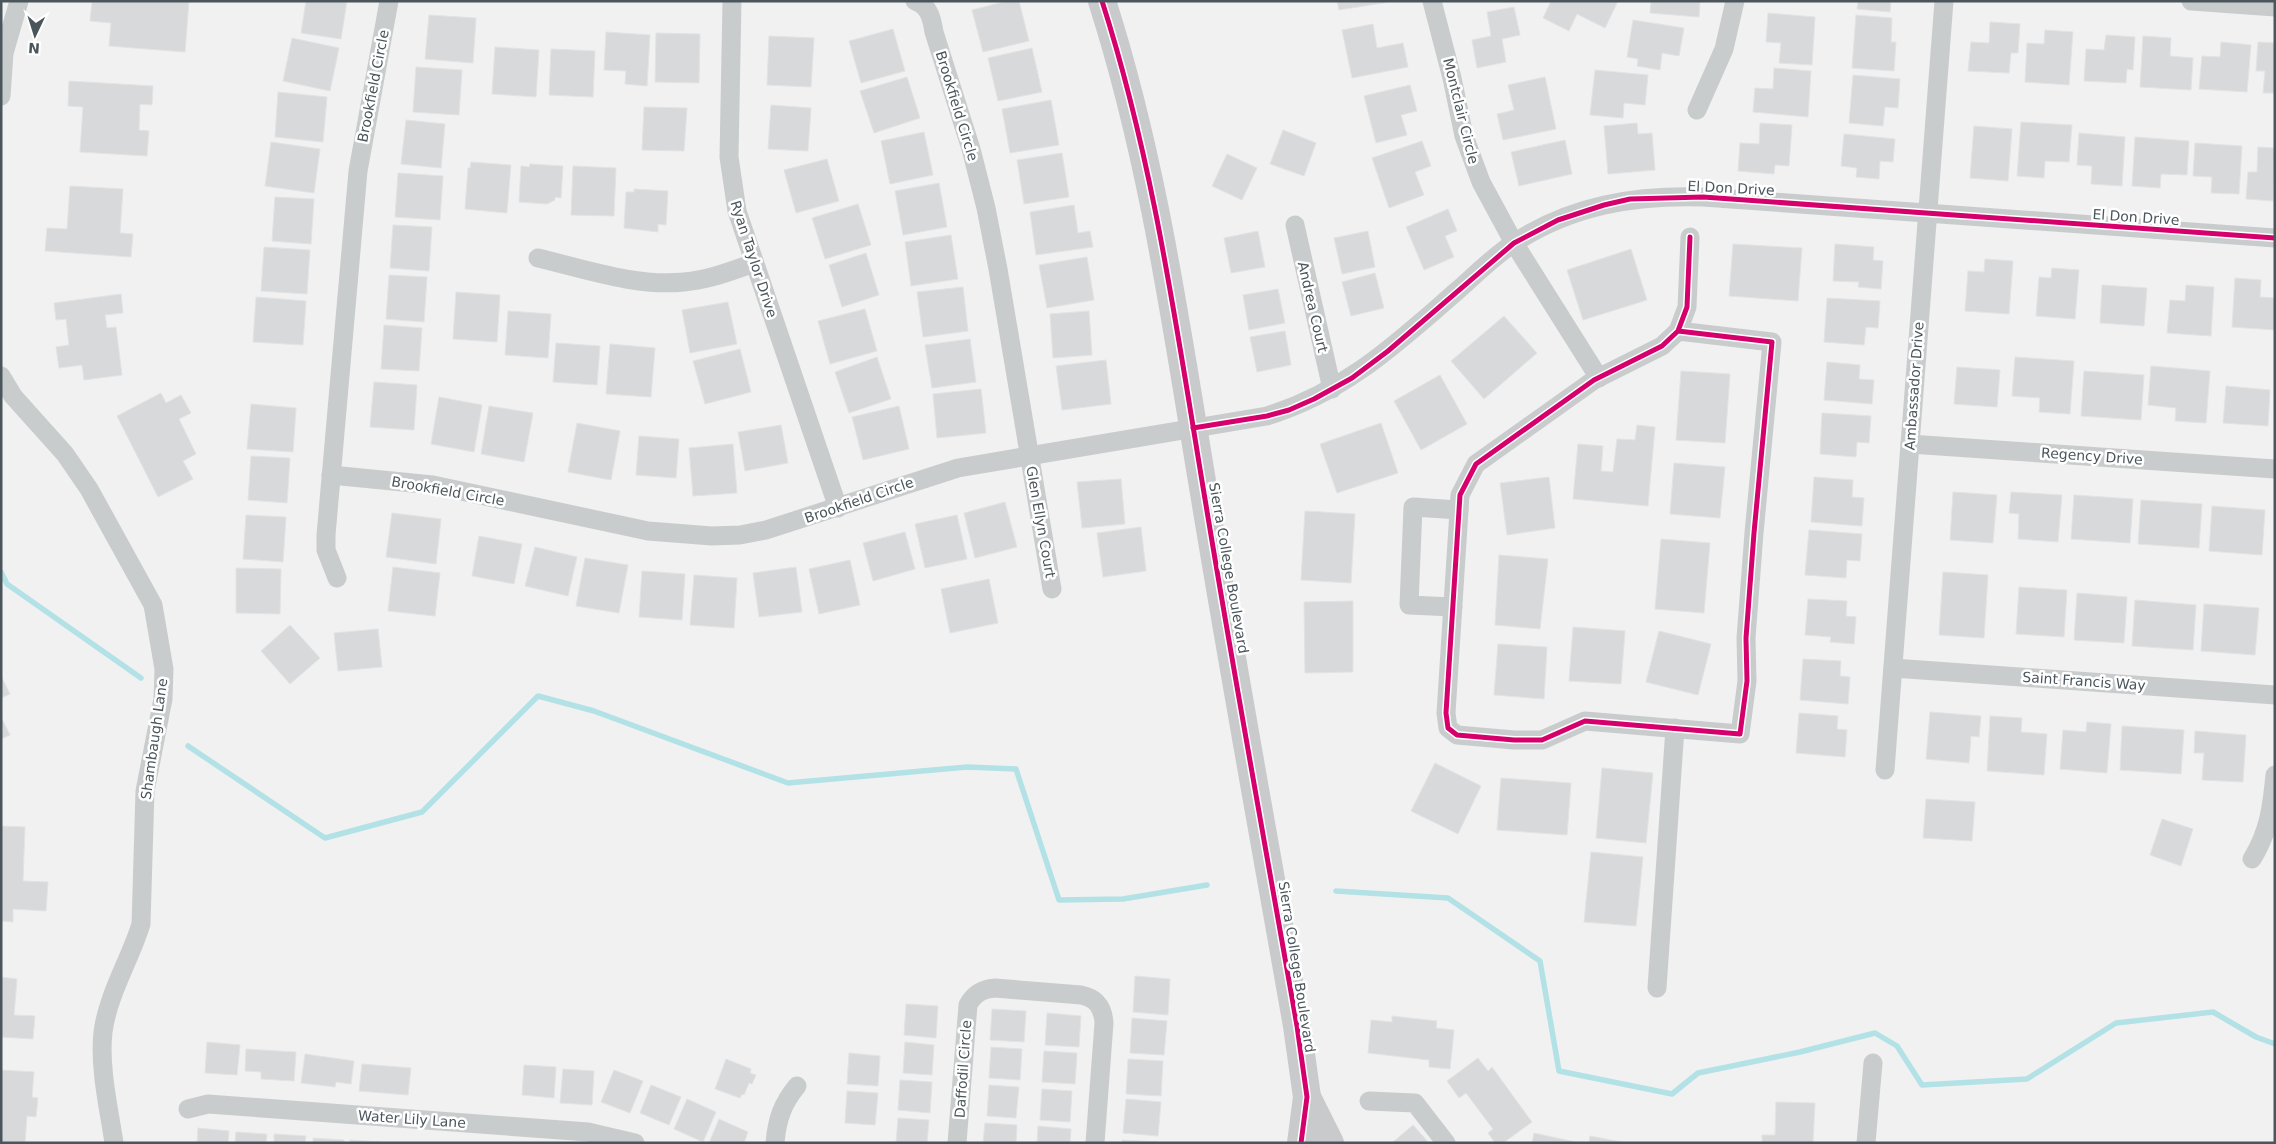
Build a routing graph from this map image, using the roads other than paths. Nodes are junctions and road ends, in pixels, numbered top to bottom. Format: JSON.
{"nodes":[{"id":1,"x":19,"y":1,"type":"edge"},
{"id":2,"x":389,"y":1,"type":"edge"},
{"id":3,"x":732,"y":1,"type":"edge"},
{"id":4,"x":915,"y":1,"type":"edge"},
{"id":5,"x":1102,"y":1,"type":"edge"},
{"id":6,"x":1432,"y":1,"type":"edge"},
{"id":7,"x":1735,"y":1,"type":"edge"},
{"id":8,"x":1944,"y":1,"type":"edge"},
{"id":9,"x":2191,"y":1,"type":"edge"},
{"id":10,"x":2275,"y":8,"type":"edge"},
{"id":11,"x":1,"y":96,"type":"edge"},
{"id":12,"x":1697,"y":110,"type":"dead end"},
{"id":13,"x":1928,"y":213,"type":"junction"},
{"id":14,"x":1295,"y":225,"type":"dead end"},
{"id":15,"x":1690,"y":237,"type":"dead end"},
{"id":16,"x":2275,"y":238,"type":"edge"},
{"id":17,"x":1514,"y":244,"type":"junction"},
{"id":18,"x":538,"y":258,"type":"dead end"},
{"id":19,"x":754,"y":263,"type":"junction"},
{"id":20,"x":1678,"y":332,"type":"junction"},
{"id":21,"x":1,"y":376,"type":"edge"},
{"id":22,"x":1599,"y":378,"type":"junction"},
{"id":23,"x":1332,"y":389,"type":"junction"},
{"id":24,"x":1193,"y":428,"type":"junction"},
{"id":25,"x":1910,"y":444,"type":"junction"},
{"id":26,"x":1030,"y":456,"type":"junction"},
{"id":27,"x":2275,"y":469,"type":"edge"},
{"id":28,"x":331,"y":475,"type":"junction"},
{"id":29,"x":838,"y":508,"type":"junction"},
{"id":30,"x":1459,"y":510,"type":"junction"},
{"id":31,"x":337,"y":578,"type":"dead end"},
{"id":32,"x":1052,"y":589,"type":"dead end"},
{"id":33,"x":1453,"y":607,"type":"junction"},
{"id":34,"x":1893,"y":668,"type":"junction"},
{"id":35,"x":2275,"y":695,"type":"edge"},
{"id":36,"x":1675,"y":728,"type":"junction"},
{"id":37,"x":1885,"y":770,"type":"dead end"},
{"id":38,"x":2275,"y":775,"type":"edge"},
{"id":39,"x":2252,"y":859,"type":"dead end"},
{"id":40,"x":1657,"y":988,"type":"dead end"},
{"id":41,"x":1874,"y":1062,"type":"dead end"},
{"id":42,"x":798,"y":1086,"type":"dead end"},
{"id":43,"x":1307,"y":1097,"type":"junction"},
{"id":44,"x":1369,"y":1101,"type":"dead end"},
{"id":45,"x":188,"y":1109,"type":"dead end"},
{"id":46,"x":114,"y":1143,"type":"edge"},
{"id":47,"x":635,"y":1143,"type":"edge"},
{"id":48,"x":775,"y":1143,"type":"edge"},
{"id":49,"x":957,"y":1143,"type":"edge"},
{"id":50,"x":1095,"y":1143,"type":"edge"},
{"id":51,"x":1301,"y":1143,"type":"edge"},
{"id":52,"x":1330,"y":1143,"type":"edge"},
{"id":53,"x":1446,"y":1143,"type":"edge"},
{"id":54,"x":1866,"y":1143,"type":"edge"}],
"edges":[{"from":1,"to":11,"type":"street"},
{"from":2,"to":28,"type":"street","name":"Brookfield Circle"},
{"from":3,"to":19,"type":"street","name":"Ryan Taylor Drive"},
{"from":4,"to":26,"type":"street","name":"Brookfield Circle"},
{"from":5,"to":24,"type":"main road","name":"Sierra College Boulevard"},
{"from":6,"to":17,"type":"street","name":"Montclair Circle"},
{"from":7,"to":12,"type":"street"},
{"from":8,"to":13,"type":"street","name":"Ambassador Drive"},
{"from":9,"to":10,"type":"street"},
{"from":13,"to":16,"type":"street","name":"El Don Drive"},
{"from":13,"to":17,"type":"street","name":"El Don Drive"},
{"from":13,"to":25,"type":"street","name":"Ambassador Drive"},
{"from":14,"to":23,"type":"street","name":"Andrea Court"},
{"from":15,"to":20,"type":"street"},
{"from":17,"to":22,"type":"street","name":"Montclair Circle"},
{"from":17,"to":23,"type":"street","name":"El Don Drive"},
{"from":18,"to":19,"type":"street"},
{"from":19,"to":29,"type":"street","name":"Ryan Taylor Drive"},
{"from":20,"to":22,"type":"street"},
{"from":20,"to":36,"type":"street"},
{"from":21,"to":46,"type":"street","name":"Shambaugh Lane"},
{"from":22,"to":30,"type":"street"},
{"from":23,"to":24,"type":"street","name":"El Don Drive"},
{"from":24,"to":26,"type":"street","name":"Brookfield Circle"},
{"from":24,"to":43,"type":"main road","name":"Sierra College Boulevard"},
{"from":25,"to":27,"type":"street","name":"Regency Drive"},
{"from":25,"to":34,"type":"street","name":"Ambassador Drive"},
{"from":26,"to":29,"type":"street","name":"Brookfield Circle"},
{"from":26,"to":32,"type":"street","name":"Glen Ellyn Court"},
{"from":28,"to":29,"type":"street","name":"Brookfield Circle"},
{"from":28,"to":31,"type":"street"},
{"from":30,"to":33,"type":"street"},
{"from":30,"to":33,"type":"street"},
{"from":33,"to":36,"type":"street"},
{"from":34,"to":35,"type":"street","name":"Saint Francis Way"},
{"from":34,"to":37,"type":"street","name":"Ambassador Drive"},
{"from":36,"to":40,"type":"street"},
{"from":38,"to":39,"type":"street"},
{"from":41,"to":54,"type":"street"},
{"from":42,"to":48,"type":"street"},
{"from":43,"to":51,"type":"main road","name":"Sierra College Boulevard"},
{"from":43,"to":52,"type":"main road","name":"Sierra College Boulevard"},
{"from":44,"to":53,"type":"street"},
{"from":45,"to":47,"type":"street","name":"Water Lily Lane"},
{"from":49,"to":50,"type":"street","name":"Daffodil Circle"}]}
